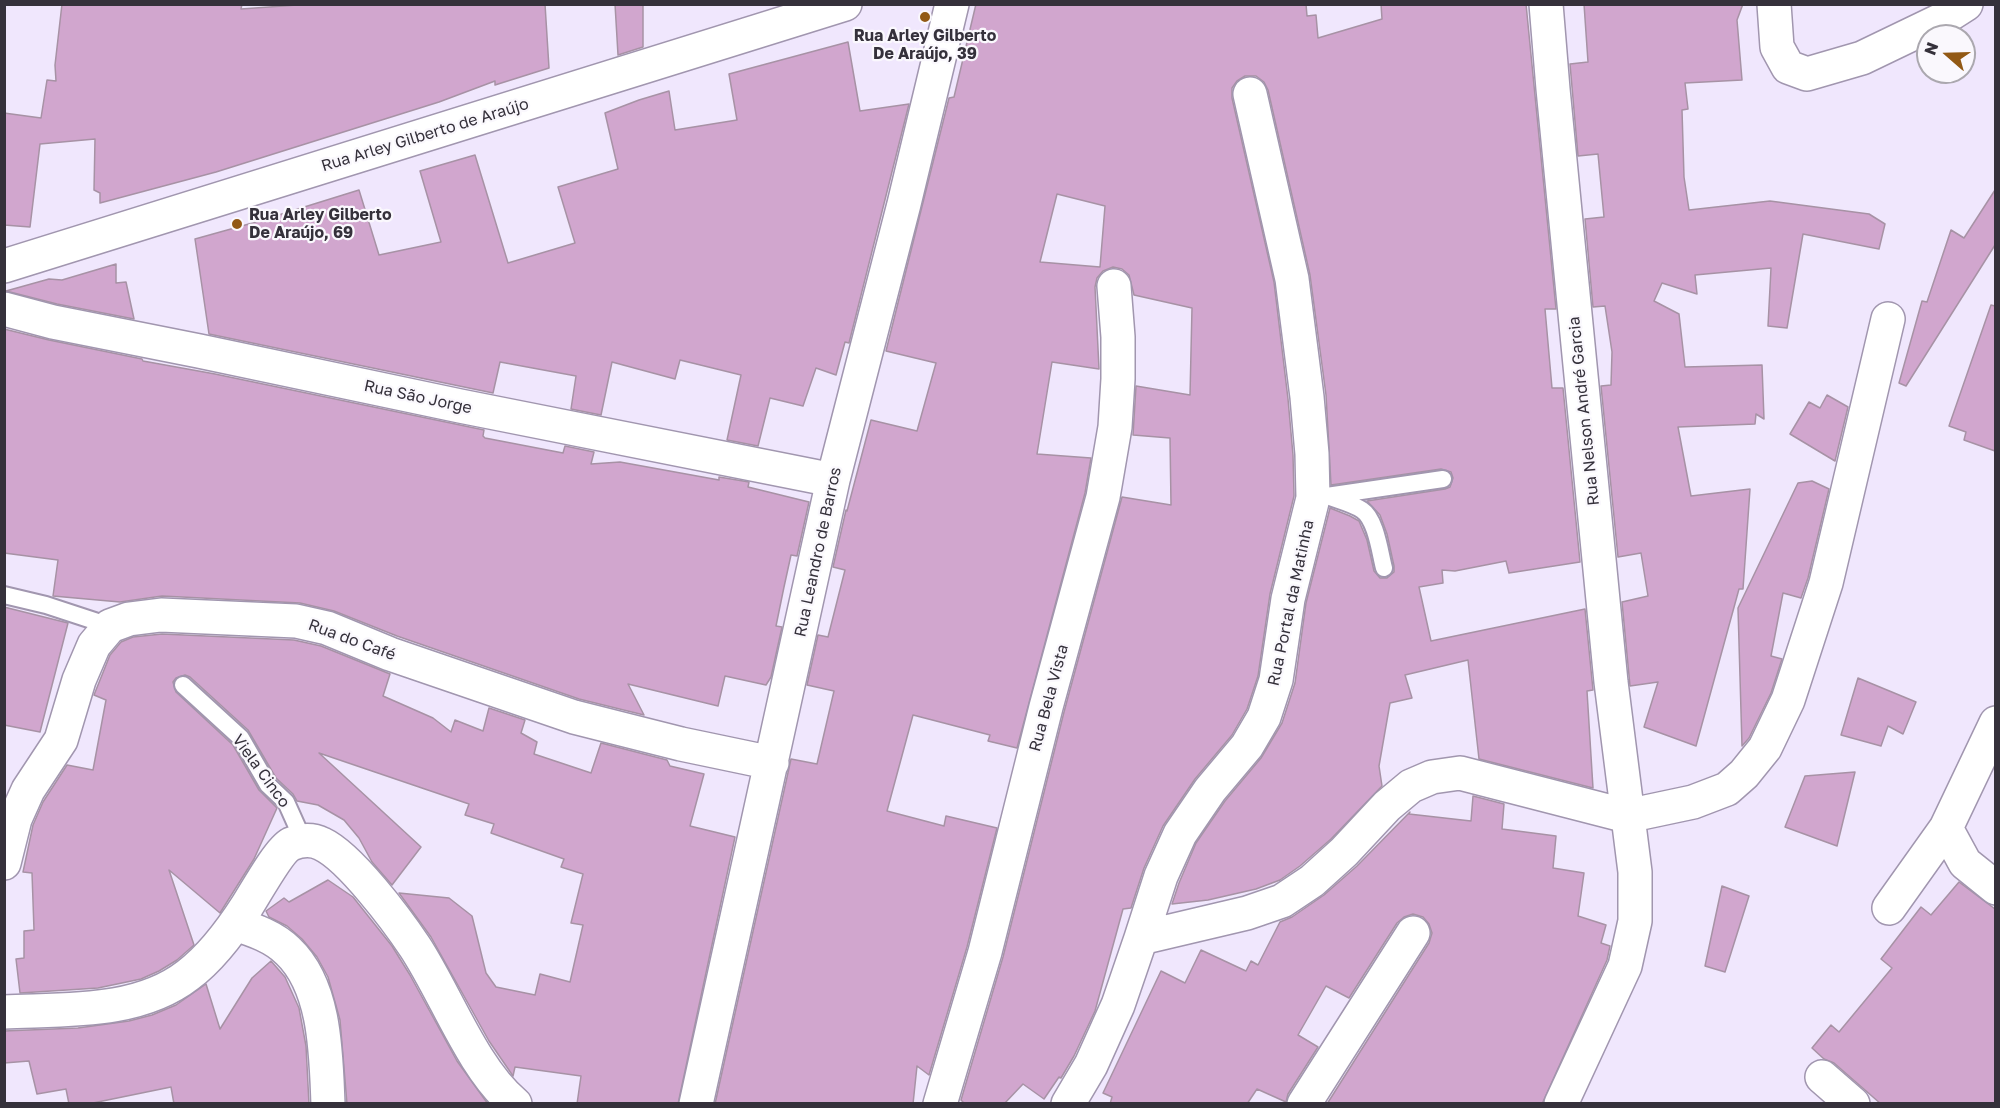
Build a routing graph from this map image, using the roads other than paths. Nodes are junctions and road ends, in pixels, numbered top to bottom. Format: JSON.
{"nodes":[{"id":1,"x":845,"y":4,"type":"edge"},
{"id":2,"x":952,"y":4,"type":"edge"},
{"id":3,"x":1546,"y":4,"type":"edge"},
{"id":4,"x":1774,"y":4,"type":"edge"},
{"id":5,"x":1966,"y":4,"type":"edge"},
{"id":6,"x":1250,"y":94,"type":"dead end"},
{"id":7,"x":4,"y":266,"type":"edge"},
{"id":8,"x":1114,"y":286,"type":"dead end"},
{"id":9,"x":4,"y":309,"type":"edge"},
{"id":10,"x":1888,"y":319,"type":"dead end"},
{"id":11,"x":1443,"y":479,"type":"dead end"},
{"id":12,"x":833,"y":480,"type":"junction"},
{"id":13,"x":1320,"y":497,"type":"junction"},
{"id":14,"x":1384,"y":568,"type":"dead end"},
{"id":15,"x":4,"y":595,"type":"edge"},
{"id":16,"x":110,"y":626,"type":"junction"},
{"id":17,"x":183,"y":685,"type":"dead end"},
{"id":18,"x":1995,"y":723,"type":"edge"},
{"id":19,"x":772,"y":763,"type":"junction"},
{"id":20,"x":1627,"y":816,"type":"junction"},
{"id":21,"x":1946,"y":828,"type":"junction"},
{"id":22,"x":303,"y":840,"type":"junction"},
{"id":23,"x":4,"y":863,"type":"edge"},
{"id":24,"x":1995,"y":888,"type":"edge"},
{"id":25,"x":1889,"y":908,"type":"dead end"},
{"id":26,"x":235,"y":924,"type":"junction"},
{"id":27,"x":1413,"y":933,"type":"dead end"},
{"id":28,"x":1141,"y":938,"type":"junction"},
{"id":29,"x":4,"y":1012,"type":"edge"},
{"id":30,"x":1822,"y":1077,"type":"dead end"},
{"id":31,"x":328,"y":1104,"type":"edge"},
{"id":32,"x":515,"y":1104,"type":"edge"},
{"id":33,"x":696,"y":1104,"type":"edge"},
{"id":34,"x":940,"y":1104,"type":"edge"},
{"id":35,"x":1068,"y":1104,"type":"edge"},
{"id":36,"x":1304,"y":1104,"type":"edge"},
{"id":37,"x":1561,"y":1104,"type":"edge"},
{"id":38,"x":1853,"y":1104,"type":"edge"}],
"edges":[{"from":1,"to":7,"type":"street","name":"Rua Arley Gilberto de Araújo"},
{"from":2,"to":12,"type":"street","name":"Rua Leandro de Barros"},
{"from":3,"to":20,"type":"street","name":"Rua Nelson André Garcia"},
{"from":4,"to":5,"type":"street"},
{"from":6,"to":13,"type":"street","name":"Rua Portal da Matinha"},
{"from":8,"to":34,"type":"street","name":"Rua Bela Vista"},
{"from":9,"to":12,"type":"street","name":"Rua São Jorge"},
{"from":10,"to":20,"type":"street"},
{"from":11,"to":13,"type":"lane"},
{"from":12,"to":19,"type":"street","name":"Rua Leandro de Barros"},
{"from":13,"to":14,"type":"lane"},
{"from":13,"to":28,"type":"street","name":"Rua Portal da Matinha"},
{"from":15,"to":16,"type":"lane"},
{"from":16,"to":19,"type":"street","name":"Rua do Café"},
{"from":16,"to":23,"type":"street"},
{"from":17,"to":22,"type":"lane","name":"Viela Cinco"},
{"from":18,"to":21,"type":"street"},
{"from":19,"to":33,"type":"street","name":"Rua Leandro de Barros"},
{"from":20,"to":28,"type":"street"},
{"from":20,"to":37,"type":"street","name":"Rua Nelson André Garcia"},
{"from":21,"to":24,"type":"street"},
{"from":21,"to":25,"type":"street"},
{"from":22,"to":26,"type":"street"},
{"from":22,"to":32,"type":"street"},
{"from":26,"to":29,"type":"street"},
{"from":26,"to":31,"type":"street"},
{"from":27,"to":36,"type":"street"},
{"from":28,"to":35,"type":"street","name":"Rua Portal da Matinha"},
{"from":30,"to":38,"type":"street"}]}
